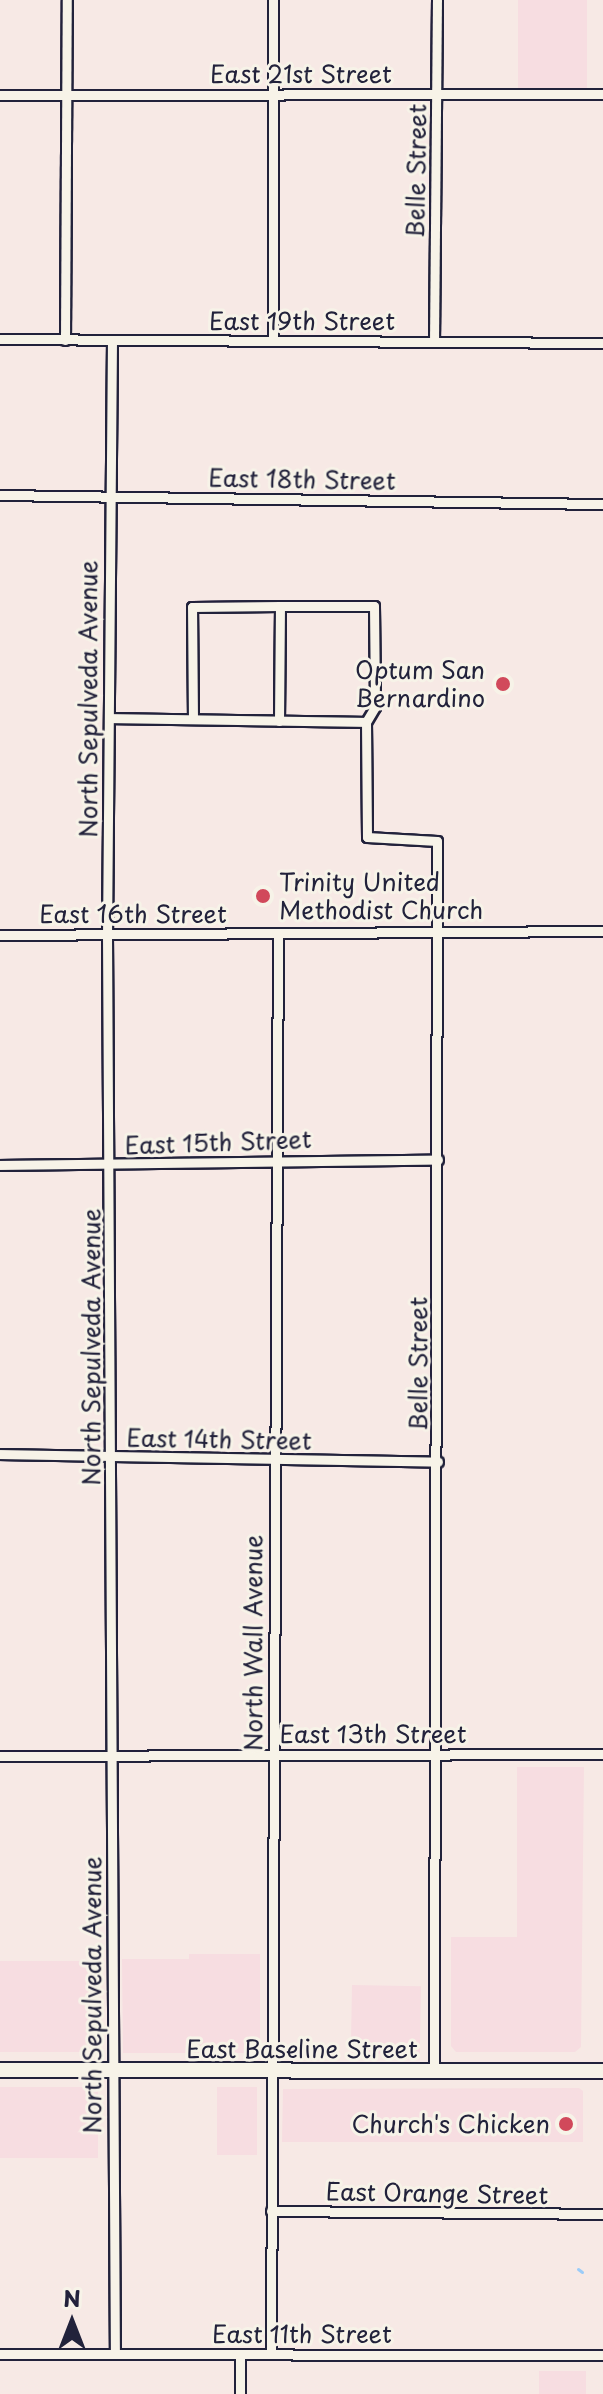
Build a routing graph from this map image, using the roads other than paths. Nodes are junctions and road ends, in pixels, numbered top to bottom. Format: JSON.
{"nodes":[{"id":1,"x":67,"y":0,"type":"edge"},
{"id":2,"x":273,"y":0,"type":"edge"},
{"id":3,"x":437,"y":0,"type":"edge"},
{"id":4,"x":273,"y":94,"type":"junction"},
{"id":5,"x":437,"y":94,"type":"junction"},
{"id":6,"x":603,"y":94,"type":"edge"},
{"id":7,"x":0,"y":95,"type":"edge"},
{"id":8,"x":66,"y":95,"type":"junction"},
{"id":9,"x":0,"y":339,"type":"edge"},
{"id":10,"x":65,"y":340,"type":"junction"},
{"id":11,"x":112,"y":340,"type":"junction"},
{"id":12,"x":273,"y":341,"type":"junction"},
{"id":13,"x":434,"y":342,"type":"junction"},
{"id":14,"x":603,"y":343,"type":"edge"},
{"id":15,"x":0,"y":495,"type":"edge"},
{"id":16,"x":108,"y":495,"type":"junction"},
{"id":17,"x":603,"y":504,"type":"edge"},
{"id":18,"x":280,"y":606,"type":"junction"},
{"id":19,"x":109,"y":718,"type":"junction"},
{"id":20,"x":193,"y":719,"type":"junction"},
{"id":21,"x":279,"y":721,"type":"junction"},
{"id":22,"x":366,"y":722,"type":"junction"},
{"id":23,"x":603,"y":931,"type":"edge"},
{"id":24,"x":278,"y":933,"type":"junction"},
{"id":25,"x":437,"y":933,"type":"junction"},
{"id":26,"x":0,"y":935,"type":"edge"},
{"id":27,"x":107,"y":935,"type":"junction"},
{"id":28,"x":275,"y":1159,"type":"junction"},
{"id":29,"x":438,"y":1160,"type":"junction"},
{"id":30,"x":0,"y":1165,"type":"edge"},
{"id":31,"x":111,"y":1165,"type":"junction"},
{"id":32,"x":0,"y":1454,"type":"edge"},
{"id":33,"x":111,"y":1457,"type":"junction"},
{"id":34,"x":274,"y":1461,"type":"junction"},
{"id":35,"x":438,"y":1462,"type":"junction"},
{"id":36,"x":438,"y":1754,"type":"junction"},
{"id":37,"x":603,"y":1754,"type":"edge"},
{"id":38,"x":112,"y":1755,"type":"junction"},
{"id":39,"x":273,"y":1755,"type":"junction"},
{"id":40,"x":0,"y":1756,"type":"edge"},
{"id":41,"x":0,"y":2070,"type":"edge"},
{"id":42,"x":111,"y":2070,"type":"junction"},
{"id":43,"x":272,"y":2071,"type":"junction"},
{"id":44,"x":434,"y":2071,"type":"junction"},
{"id":45,"x":603,"y":2071,"type":"edge"},
{"id":46,"x":271,"y":2211,"type":"junction"},
{"id":47,"x":603,"y":2214,"type":"edge"},
{"id":48,"x":0,"y":2354,"type":"edge"},
{"id":49,"x":115,"y":2354,"type":"junction"},
{"id":50,"x":240,"y":2354,"type":"junction"},
{"id":51,"x":271,"y":2354,"type":"junction"},
{"id":52,"x":603,"y":2355,"type":"edge"},
{"id":53,"x":240,"y":2394,"type":"edge"}],
"edges":[{"from":1,"to":8,"type":"street"},
{"from":2,"to":4,"type":"street"},
{"from":3,"to":5,"type":"street","name":"Belle Street"},
{"from":4,"to":5,"type":"street","name":"East 21st Street"},
{"from":4,"to":8,"type":"street","name":"East 21st Street"},
{"from":4,"to":12,"type":"street"},
{"from":5,"to":6,"type":"street","name":"East 21st Street"},
{"from":5,"to":13,"type":"street","name":"Belle Street"},
{"from":7,"to":8,"type":"street","name":"East 21st Street"},
{"from":8,"to":10,"type":"street"},
{"from":9,"to":10,"type":"street","name":"East 19th Street"},
{"from":10,"to":11,"type":"street","name":"East 19th Street"},
{"from":11,"to":12,"type":"street","name":"East 19th Street"},
{"from":11,"to":16,"type":"street","name":"North Sepulveda Avenue"},
{"from":12,"to":13,"type":"street","name":"East 19th Street"},
{"from":13,"to":14,"type":"street","name":"East 19th Street"},
{"from":15,"to":16,"type":"street","name":"East 18th Street"},
{"from":16,"to":17,"type":"street","name":"East 18th Street"},
{"from":16,"to":19,"type":"street","name":"North Sepulveda Avenue"},
{"from":18,"to":20,"type":"street"},
{"from":18,"to":21,"type":"street"},
{"from":18,"to":22,"type":"street"},
{"from":19,"to":20,"type":"street"},
{"from":19,"to":27,"type":"street","name":"North Sepulveda Avenue"},
{"from":20,"to":21,"type":"street"},
{"from":21,"to":22,"type":"street"},
{"from":22,"to":25,"type":"street","name":"Belle Street"},
{"from":23,"to":25,"type":"street","name":"East 16th Street"},
{"from":24,"to":25,"type":"street","name":"East 16th Street"},
{"from":24,"to":27,"type":"street","name":"East 16th Street"},
{"from":24,"to":28,"type":"street","name":"North Wall Avenue"},
{"from":25,"to":29,"type":"street","name":"Belle Street"},
{"from":26,"to":27,"type":"street","name":"East 16th Street"},
{"from":27,"to":31,"type":"street","name":"North Sepulveda Avenue"},
{"from":28,"to":29,"type":"street","name":"East 15th Street"},
{"from":28,"to":31,"type":"street","name":"East 15th Street"},
{"from":28,"to":34,"type":"street","name":"North Wall Avenue"},
{"from":29,"to":35,"type":"street","name":"Belle Street"},
{"from":30,"to":31,"type":"street","name":"East 15th Street"},
{"from":31,"to":33,"type":"street","name":"North Sepulveda Avenue"},
{"from":32,"to":33,"type":"street","name":"East 14th Street"},
{"from":33,"to":34,"type":"street","name":"East 14th Street"},
{"from":33,"to":38,"type":"street","name":"North Sepulveda Avenue"},
{"from":34,"to":35,"type":"street","name":"East 14th Street"},
{"from":34,"to":39,"type":"street","name":"North Wall Avenue"},
{"from":35,"to":36,"type":"street","name":"Belle Street"},
{"from":36,"to":37,"type":"street","name":"East 13th Street"},
{"from":36,"to":39,"type":"street","name":"East 13th Street"},
{"from":36,"to":44,"type":"street","name":"Belle Street"},
{"from":38,"to":39,"type":"street","name":"East 13th Street"},
{"from":38,"to":40,"type":"street","name":"East 13th Street"},
{"from":38,"to":42,"type":"street","name":"North Sepulveda Avenue"},
{"from":39,"to":43,"type":"street","name":"North Wall Avenue"},
{"from":41,"to":42,"type":"main road","name":"East Baseline Street"},
{"from":42,"to":43,"type":"main road","name":"East Baseline Street"},
{"from":42,"to":49,"type":"street","name":"North Sepulveda Avenue"},
{"from":43,"to":44,"type":"main road","name":"East Baseline Street"},
{"from":43,"to":46,"type":"street","name":"North Wall Avenue"},
{"from":44,"to":45,"type":"main road","name":"East Baseline Street"},
{"from":46,"to":47,"type":"street","name":"East Orange Street"},
{"from":46,"to":51,"type":"street","name":"North Wall Avenue"},
{"from":48,"to":49,"type":"street","name":"East 11th Street"},
{"from":49,"to":50,"type":"street","name":"East 11th Street"},
{"from":50,"to":51,"type":"street","name":"East 11th Street"},
{"from":50,"to":53,"type":"street"},
{"from":51,"to":52,"type":"street","name":"East 11th Street"}]}
